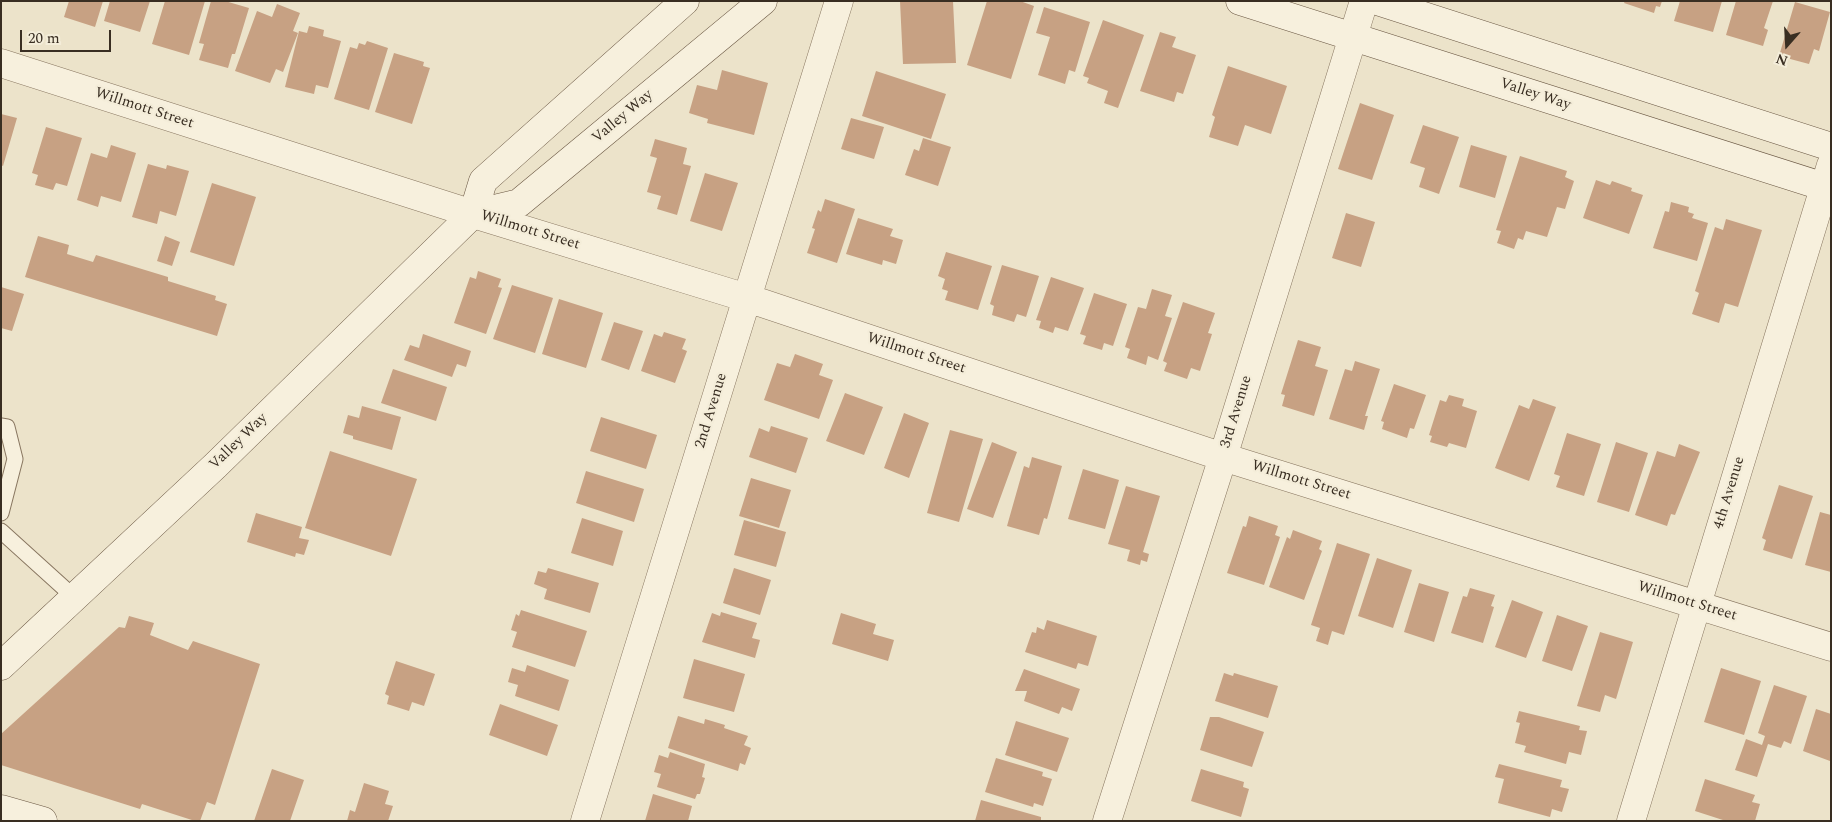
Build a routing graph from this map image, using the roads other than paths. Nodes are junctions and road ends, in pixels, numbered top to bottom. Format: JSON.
{"nodes":[{"id":1,"x":685,"y":1,"type":"edge"},
{"id":2,"x":763,"y":1,"type":"edge"},
{"id":3,"x":839,"y":1,"type":"edge"},
{"id":4,"x":1240,"y":1,"type":"edge"},
{"id":5,"x":1364,"y":1,"type":"edge"},
{"id":6,"x":1377,"y":1,"type":"edge"},
{"id":7,"x":1353,"y":38,"type":"junction"},
{"id":8,"x":1,"y":63,"type":"edge"},
{"id":9,"x":1831,"y":147,"type":"edge"},
{"id":10,"x":1828,"y":180,"type":"edge"},
{"id":11,"x":473,"y":214,"type":"junction"},
{"id":12,"x":747,"y":298,"type":"junction"},
{"id":13,"x":1,"y":426,"type":"edge"},
{"id":14,"x":1223,"y":457,"type":"junction"},
{"id":15,"x":1,"y":513,"type":"edge"},
{"id":16,"x":1,"y":531,"type":"edge"},
{"id":17,"x":75,"y":598,"type":"junction"},
{"id":18,"x":1696,"y":605,"type":"junction"},
{"id":19,"x":1831,"y":647,"type":"edge"},
{"id":20,"x":1,"y":666,"type":"edge"},
{"id":21,"x":1,"y":809,"type":"edge"},
{"id":22,"x":42,"y":821,"type":"edge"},
{"id":23,"x":585,"y":821,"type":"edge"},
{"id":24,"x":1107,"y":821,"type":"edge"},
{"id":25,"x":1631,"y":821,"type":"edge"}],
"edges":[{"from":1,"to":11,"type":"street","name":"Valley Way"},
{"from":2,"to":11,"type":"street","name":"Valley Way"},
{"from":3,"to":12,"type":"street","name":"2nd Avenue"},
{"from":4,"to":7,"type":"street","name":"Valley Way"},
{"from":5,"to":7,"type":"street","name":"3rd Avenue"},
{"from":6,"to":9,"type":"street"},
{"from":7,"to":10,"type":"street","name":"Valley Way"},
{"from":7,"to":14,"type":"street","name":"3rd Avenue"},
{"from":8,"to":11,"type":"street","name":"Willmott Street"},
{"from":10,"to":18,"type":"street","name":"4th Avenue"},
{"from":11,"to":12,"type":"street","name":"Willmott Street"},
{"from":11,"to":17,"type":"street","name":"Valley Way"},
{"from":12,"to":14,"type":"street","name":"Willmott Street"},
{"from":12,"to":23,"type":"street","name":"2nd Avenue"},
{"from":13,"to":15,"type":"lane"},
{"from":14,"to":18,"type":"street","name":"Willmott Street"},
{"from":14,"to":24,"type":"street","name":"3rd Avenue"},
{"from":16,"to":17,"type":"lane"},
{"from":17,"to":20,"type":"street","name":"Valley Way"},
{"from":18,"to":19,"type":"street","name":"Willmott Street"},
{"from":18,"to":25,"type":"street","name":"4th Avenue"},
{"from":21,"to":22,"type":"street"}]}
